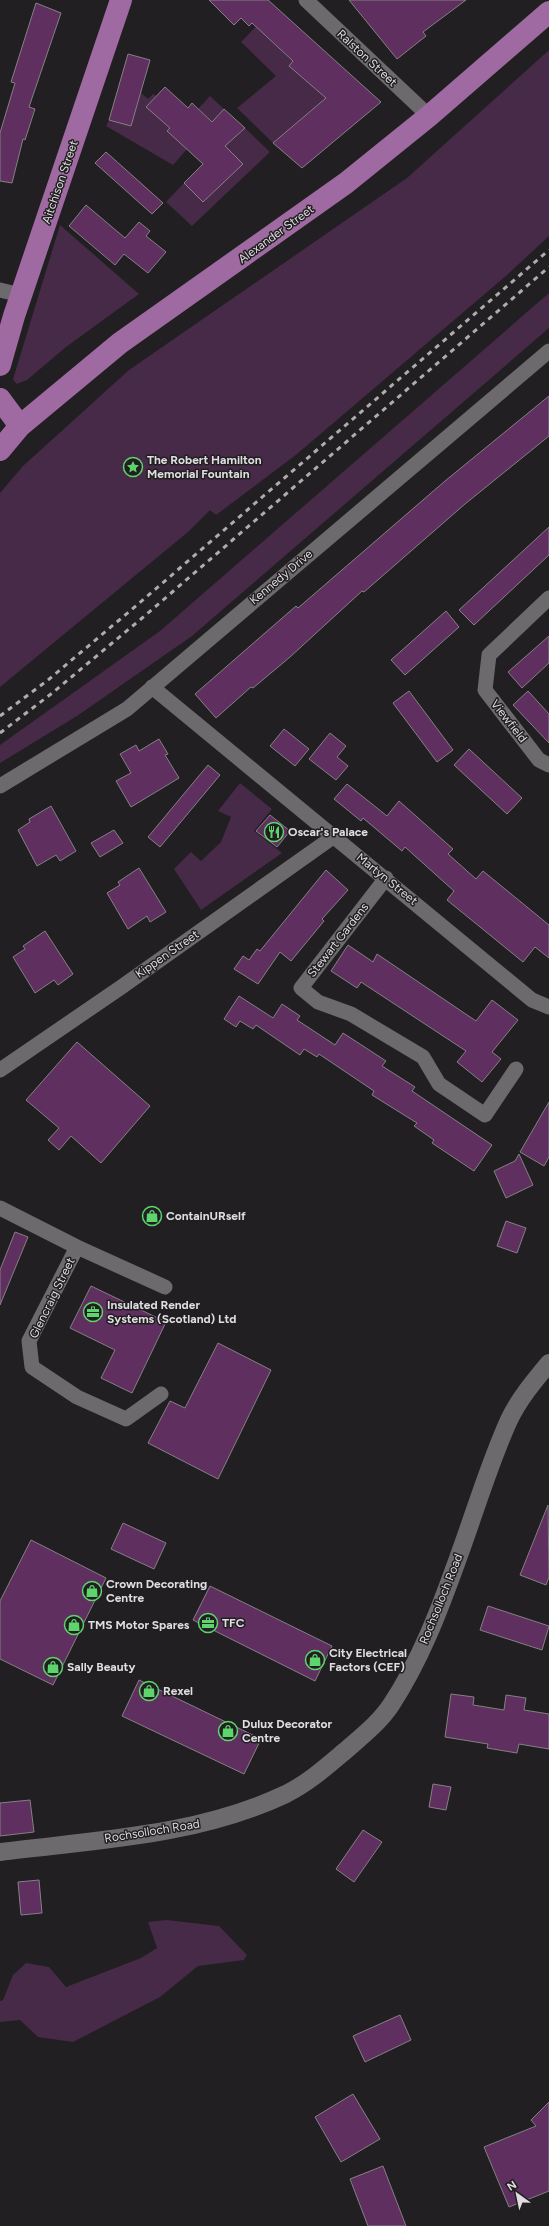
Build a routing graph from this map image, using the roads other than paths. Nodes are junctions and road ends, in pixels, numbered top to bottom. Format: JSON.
{"nodes":[{"id":1,"x":121,"y":0,"type":"edge"},
{"id":2,"x":306,"y":0,"type":"edge"},
{"id":3,"x":549,"y":12,"type":"edge"},
{"id":4,"x":428,"y":116,"type":"junction"},
{"id":5,"x":10,"y":292,"type":"edge"},
{"id":6,"x":549,"y":351,"type":"edge"},
{"id":7,"x":0,"y":365,"type":"edge"},
{"id":8,"x":0,"y":399,"type":"edge"},
{"id":9,"x":20,"y":426,"type":"junction"},
{"id":10,"x":0,"y":450,"type":"edge"},
{"id":11,"x":549,"y":598,"type":"edge"},
{"id":12,"x":152,"y":687,"type":"junction"},
{"id":13,"x":549,"y":766,"type":"edge"},
{"id":14,"x":0,"y":786,"type":"edge"},
{"id":15,"x":333,"y":836,"type":"junction"},
{"id":16,"x":386,"y":878,"type":"junction"},
{"id":17,"x":549,"y":1007,"type":"edge"},
{"id":18,"x":516,"y":1069,"type":"dead end"},
{"id":19,"x":0,"y":1070,"type":"edge"},
{"id":20,"x":0,"y":1208,"type":"edge"},
{"id":21,"x":77,"y":1247,"type":"junction"},
{"id":22,"x":165,"y":1287,"type":"dead end"},
{"id":23,"x":549,"y":1363,"type":"edge"},
{"id":24,"x":161,"y":1394,"type":"dead end"},
{"id":25,"x":0,"y":1852,"type":"edge"}],
"edges":[{"from":1,"to":5,"type":"main road","name":"Aitchison Street"},
{"from":2,"to":4,"type":"street","name":"Ralston Street"},
{"from":3,"to":4,"type":"main road","name":"Alexander Street"},
{"from":4,"to":9,"type":"main road","name":"Alexander Street"},
{"from":5,"to":7,"type":"main road","name":"Aitchison Street"},
{"from":6,"to":12,"type":"street","name":"Kennedy Drive"},
{"from":8,"to":9,"type":"main road"},
{"from":9,"to":10,"type":"main road","name":"Alexander Street"},
{"from":11,"to":13,"type":"street","name":"Viewfield"},
{"from":12,"to":14,"type":"street","name":"Kennedy Drive"},
{"from":12,"to":15,"type":"street","name":"Martyn Street"},
{"from":15,"to":16,"type":"street","name":"Martyn Street"},
{"from":15,"to":19,"type":"street","name":"Kippen Street"},
{"from":16,"to":17,"type":"street","name":"Martyn Street"},
{"from":16,"to":18,"type":"street","name":"Stewart Gardens"},
{"from":20,"to":21,"type":"street","name":"Glencraig Street"},
{"from":21,"to":22,"type":"street","name":"Glencraig Street"},
{"from":21,"to":24,"type":"street","name":"Glencraig Street"},
{"from":23,"to":25,"type":"street","name":"Rochsolloch Road"}]}
